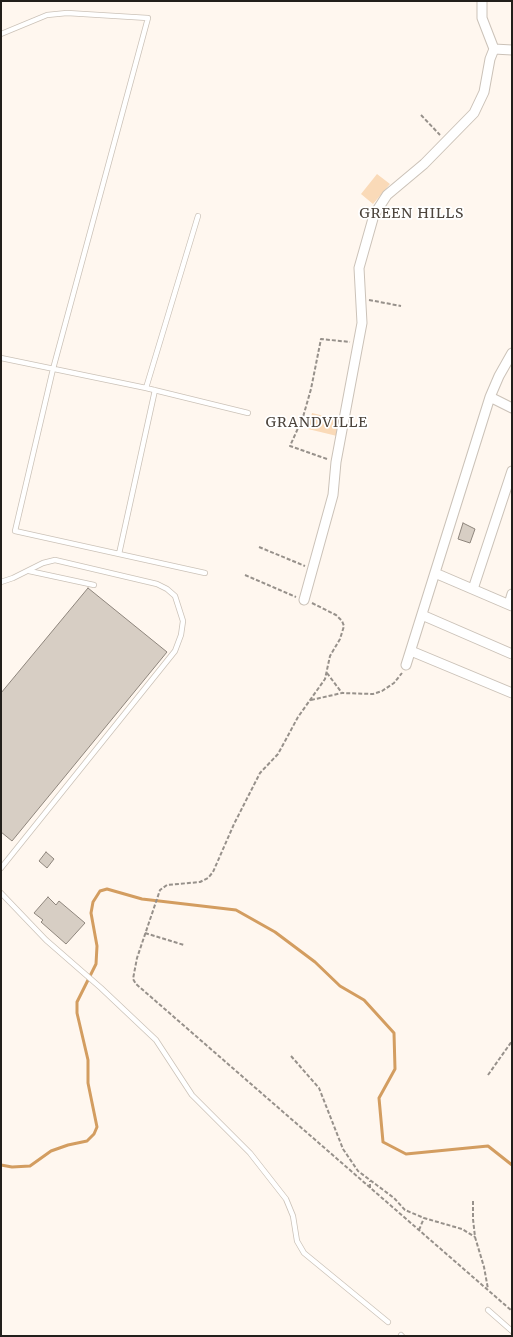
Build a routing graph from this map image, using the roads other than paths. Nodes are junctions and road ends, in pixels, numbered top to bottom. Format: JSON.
{"nodes":[{"id":1,"x":482,"y":1,"type":"edge"},
{"id":2,"x":1,"y":34,"type":"edge"},
{"id":3,"x":494,"y":49,"type":"junction"},
{"id":4,"x":512,"y":50,"type":"edge"},
{"id":5,"x":198,"y":216,"type":"dead end"},
{"id":6,"x":511,"y":357,"type":"edge"},
{"id":7,"x":1,"y":358,"type":"edge"},
{"id":8,"x":53,"y":369,"type":"junction"},
{"id":9,"x":146,"y":388,"type":"junction"},
{"id":10,"x":155,"y":390,"type":"junction"},
{"id":11,"x":490,"y":397,"type":"junction"},
{"id":12,"x":512,"y":408,"type":"edge"},
{"id":13,"x":248,"y":413,"type":"dead end"},
{"id":14,"x":512,"y":471,"type":"edge"},
{"id":15,"x":119,"y":554,"type":"junction"},
{"id":16,"x":28,"y":571,"type":"junction"},
{"id":17,"x":205,"y":573,"type":"dead end"},
{"id":18,"x":435,"y":573,"type":"junction"},
{"id":19,"x":1,"y":582,"type":"edge"},
{"id":20,"x":94,"y":585,"type":"dead end"},
{"id":21,"x":474,"y":589,"type":"junction"},
{"id":22,"x":512,"y":594,"type":"edge"},
{"id":23,"x":304,"y":600,"type":"road end"},
{"id":24,"x":510,"y":605,"type":"edge"},
{"id":25,"x":422,"y":615,"type":"junction"},
{"id":26,"x":411,"y":651,"type":"junction"},
{"id":27,"x":512,"y":654,"type":"edge"},
{"id":28,"x":406,"y":665,"type":"road end"},
{"id":29,"x":512,"y":693,"type":"edge"},
{"id":30,"x":1,"y":868,"type":"edge"},
{"id":31,"x":1,"y":893,"type":"edge"},
{"id":32,"x":488,"y":1310,"type":"dead end"},
{"id":33,"x":388,"y":1322,"type":"dead end"},
{"id":34,"x":512,"y":1331,"type":"edge"}],
"edges":[{"from":1,"to":3,"type":"street"},
{"from":2,"to":8,"type":"lane"},
{"from":3,"to":4,"type":"street"},
{"from":3,"to":23,"type":"street"},
{"from":5,"to":9,"type":"lane"},
{"from":6,"to":11,"type":"street"},
{"from":7,"to":8,"type":"lane"},
{"from":8,"to":9,"type":"lane"},
{"from":8,"to":15,"type":"lane"},
{"from":9,"to":10,"type":"lane"},
{"from":10,"to":13,"type":"lane"},
{"from":10,"to":15,"type":"lane"},
{"from":11,"to":12,"type":"street"},
{"from":11,"to":18,"type":"street"},
{"from":14,"to":21,"type":"street"},
{"from":15,"to":17,"type":"lane"},
{"from":16,"to":19,"type":"lane"},
{"from":16,"to":20,"type":"lane"},
{"from":16,"to":30,"type":"lane"},
{"from":18,"to":21,"type":"street"},
{"from":18,"to":25,"type":"street"},
{"from":21,"to":24,"type":"street"},
{"from":22,"to":24,"type":"street"},
{"from":25,"to":26,"type":"street"},
{"from":25,"to":27,"type":"street"},
{"from":26,"to":28,"type":"street"},
{"from":26,"to":29,"type":"street"},
{"from":31,"to":33,"type":"lane"},
{"from":32,"to":34,"type":"lane"}]}
